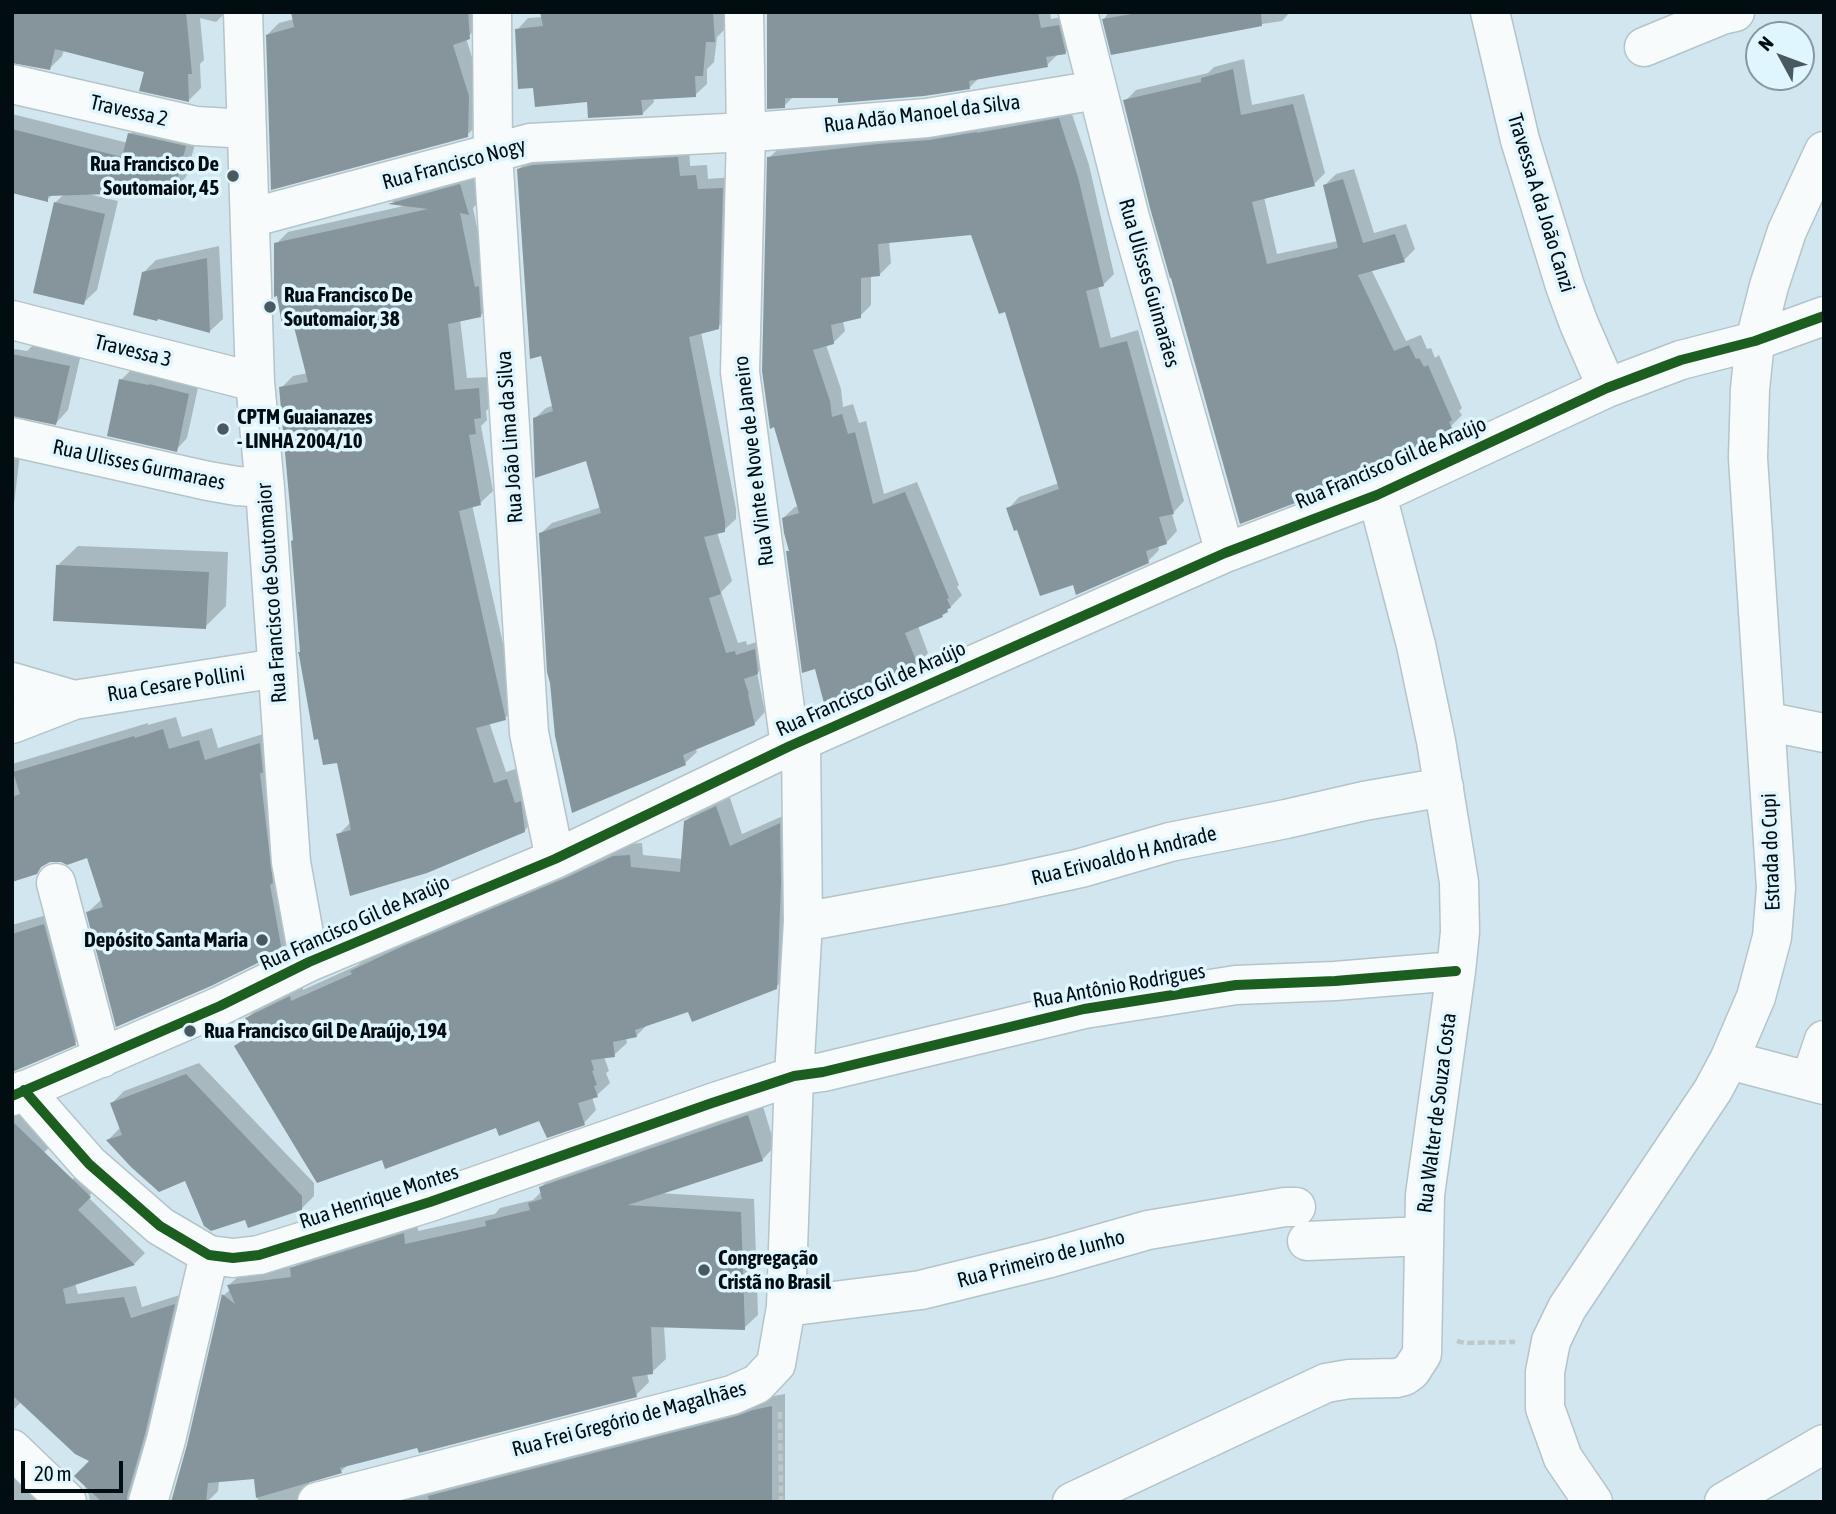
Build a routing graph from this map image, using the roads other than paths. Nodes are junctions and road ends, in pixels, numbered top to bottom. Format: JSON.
{"nodes":[{"id":1,"x":243,"y":12,"type":"edge"},
{"id":2,"x":492,"y":12,"type":"edge"},
{"id":3,"x":744,"y":12,"type":"edge"},
{"id":4,"x":1078,"y":12,"type":"edge"},
{"id":5,"x":1490,"y":12,"type":"edge"},
{"id":6,"x":1735,"y":12,"type":"edge"},
{"id":7,"x":1644,"y":47,"type":"dead end"},
{"id":8,"x":12,"y":84,"type":"edge"},
{"id":9,"x":1097,"y":90,"type":"junction"},
{"id":10,"x":247,"y":129,"type":"junction"},
{"id":11,"x":746,"y":132,"type":"junction"},
{"id":12,"x":1824,"y":151,"type":"edge"},
{"id":13,"x":493,"y":153,"type":"junction"},
{"id":14,"x":250,"y":218,"type":"junction"},
{"id":15,"x":1824,"y":316,"type":"edge"},
{"id":16,"x":12,"y":320,"type":"edge"},
{"id":17,"x":1755,"y":341,"type":"junction"},
{"id":18,"x":255,"y":382,"type":"junction"},
{"id":19,"x":1607,"y":388,"type":"junction"},
{"id":20,"x":12,"y":437,"type":"edge"},
{"id":21,"x":265,"y":488,"type":"junction"},
{"id":22,"x":1377,"y":495,"type":"junction"},
{"id":23,"x":1225,"y":553,"type":"junction"},
{"id":24,"x":277,"y":668,"type":"junction"},
{"id":25,"x":12,"y":682,"type":"edge"},
{"id":26,"x":75,"y":700,"type":"junction"},
{"id":27,"x":1765,"y":721,"type":"junction"},
{"id":28,"x":12,"y":724,"type":"edge"},
{"id":29,"x":1824,"y":733,"type":"edge"},
{"id":30,"x":796,"y":744,"type":"junction"},
{"id":31,"x":1444,"y":787,"type":"junction"},
{"id":32,"x":555,"y":859,"type":"junction"},
{"id":33,"x":56,"y":883,"type":"dead end"},
{"id":34,"x":803,"y":922,"type":"junction"},
{"id":35,"x":309,"y":961,"type":"junction"},
{"id":36,"x":1456,"y":971,"type":"junction"},
{"id":37,"x":1824,"y":1040,"type":"edge"},
{"id":38,"x":102,"y":1058,"type":"junction"},
{"id":39,"x":1729,"y":1060,"type":"junction"},
{"id":40,"x":793,"y":1076,"type":"junction"},
{"id":41,"x":1817,"y":1083,"type":"edge"},
{"id":42,"x":18,"y":1093,"type":"edge"},
{"id":43,"x":1424,"y":1236,"type":"junction"},
{"id":44,"x":209,"y":1255,"type":"junction"},
{"id":45,"x":786,"y":1307,"type":"junction"},
{"id":46,"x":12,"y":1449,"type":"edge"},
{"id":47,"x":1819,"y":1455,"type":"edge"},
{"id":48,"x":67,"y":1502,"type":"edge"},
{"id":49,"x":148,"y":1502,"type":"edge"},
{"id":50,"x":317,"y":1502,"type":"edge"},
{"id":51,"x":1072,"y":1502,"type":"edge"},
{"id":52,"x":1593,"y":1502,"type":"edge"},
{"id":53,"x":1724,"y":1502,"type":"edge"}],
"edges":[{"from":1,"to":10,"type":"street","name":"Rua Francisco de Soutomaior"},
{"from":2,"to":13,"type":"street","name":"Rua João Lima da Silva"},
{"from":3,"to":11,"type":"street","name":"Rua Vinte e Nove de Janeiro"},
{"from":4,"to":9,"type":"street","name":"Rua Ulisses Guimarães"},
{"from":5,"to":19,"type":"street","name":"Travessa A da João Canzi"},
{"from":6,"to":7,"type":"street"},
{"from":8,"to":10,"type":"street","name":"Travessa 2"},
{"from":9,"to":11,"type":"street","name":"Rua Adão Manoel da Silva"},
{"from":9,"to":23,"type":"street","name":"Rua Ulisses Guimarães"},
{"from":10,"to":14,"type":"street","name":"Rua Francisco de Soutomaior"},
{"from":11,"to":13,"type":"street","name":"Rua Francisco Nogy"},
{"from":11,"to":30,"type":"street","name":"Rua Vinte e Nove de Janeiro"},
{"from":12,"to":17,"type":"street","name":"Estrada do Cupi"},
{"from":13,"to":14,"type":"street","name":"Rua Francisco Nogy"},
{"from":13,"to":32,"type":"street","name":"Rua João Lima da Silva"},
{"from":14,"to":18,"type":"street","name":"Rua Francisco de Soutomaior"},
{"from":15,"to":17,"type":"street","name":"Rua Francisco Gil de Araújo"},
{"from":16,"to":18,"type":"street","name":"Travessa 3"},
{"from":17,"to":19,"type":"street","name":"Rua Francisco Gil de Araújo"},
{"from":17,"to":27,"type":"street","name":"Estrada do Cupi"},
{"from":18,"to":21,"type":"street","name":"Rua Francisco de Soutomaior"},
{"from":19,"to":22,"type":"street","name":"Rua Francisco Gil de Araújo"},
{"from":20,"to":21,"type":"street","name":"Rua Ulisses Gurmaraes"},
{"from":21,"to":24,"type":"street","name":"Rua Francisco de Soutomaior"},
{"from":22,"to":23,"type":"street","name":"Rua Francisco Gil de Araújo"},
{"from":22,"to":31,"type":"street","name":"Rua Walter de Souza Costa"},
{"from":23,"to":30,"type":"street","name":"Rua Francisco Gil de Araújo"},
{"from":24,"to":26,"type":"street","name":"Rua Cesare Pollini"},
{"from":24,"to":35,"type":"street","name":"Rua Francisco de Soutomaior"},
{"from":25,"to":26,"type":"street","name":"Rua Cesare Pollini"},
{"from":26,"to":28,"type":"street","name":"Rua Cesare Pollini"},
{"from":27,"to":29,"type":"street"},
{"from":27,"to":39,"type":"street","name":"Estrada do Cupi"},
{"from":30,"to":32,"type":"street","name":"Rua Francisco Gil de Araújo"},
{"from":30,"to":34,"type":"street"},
{"from":31,"to":34,"type":"street","name":"Rua Erivoaldo H Andrade"},
{"from":31,"to":36,"type":"street","name":"Rua Walter de Souza Costa"},
{"from":32,"to":35,"type":"street","name":"Rua Francisco Gil de Araújo"},
{"from":33,"to":38,"type":"street"},
{"from":34,"to":40,"type":"street"},
{"from":35,"to":38,"type":"street","name":"Rua Francisco Gil de Araújo"},
{"from":36,"to":40,"type":"street","name":"Rua Antônio Rodrigues"},
{"from":36,"to":43,"type":"street","name":"Rua Walter de Souza Costa"},
{"from":37,"to":41,"type":"street"},
{"from":38,"to":42,"type":"street","name":"Rua Francisco Gil de Araújo"},
{"from":39,"to":41,"type":"street"},
{"from":39,"to":52,"type":"street","name":"Estrada do Cupi"},
{"from":40,"to":44,"type":"street","name":"Rua Henrique Montes"},
{"from":40,"to":45,"type":"street"},
{"from":42,"to":44,"type":"street","name":"Rua Henrique Montes"},
{"from":43,"to":45,"type":"street","name":"Rua Primeiro de Junho"},
{"from":43,"to":51,"type":"street","name":"Rua Walter de Souza Costa"},
{"from":44,"to":49,"type":"street"},
{"from":45,"to":50,"type":"street","name":"Rua Frei Gregório de Magalhães"},
{"from":46,"to":48,"type":"street"},
{"from":47,"to":53,"type":"street"}]}
